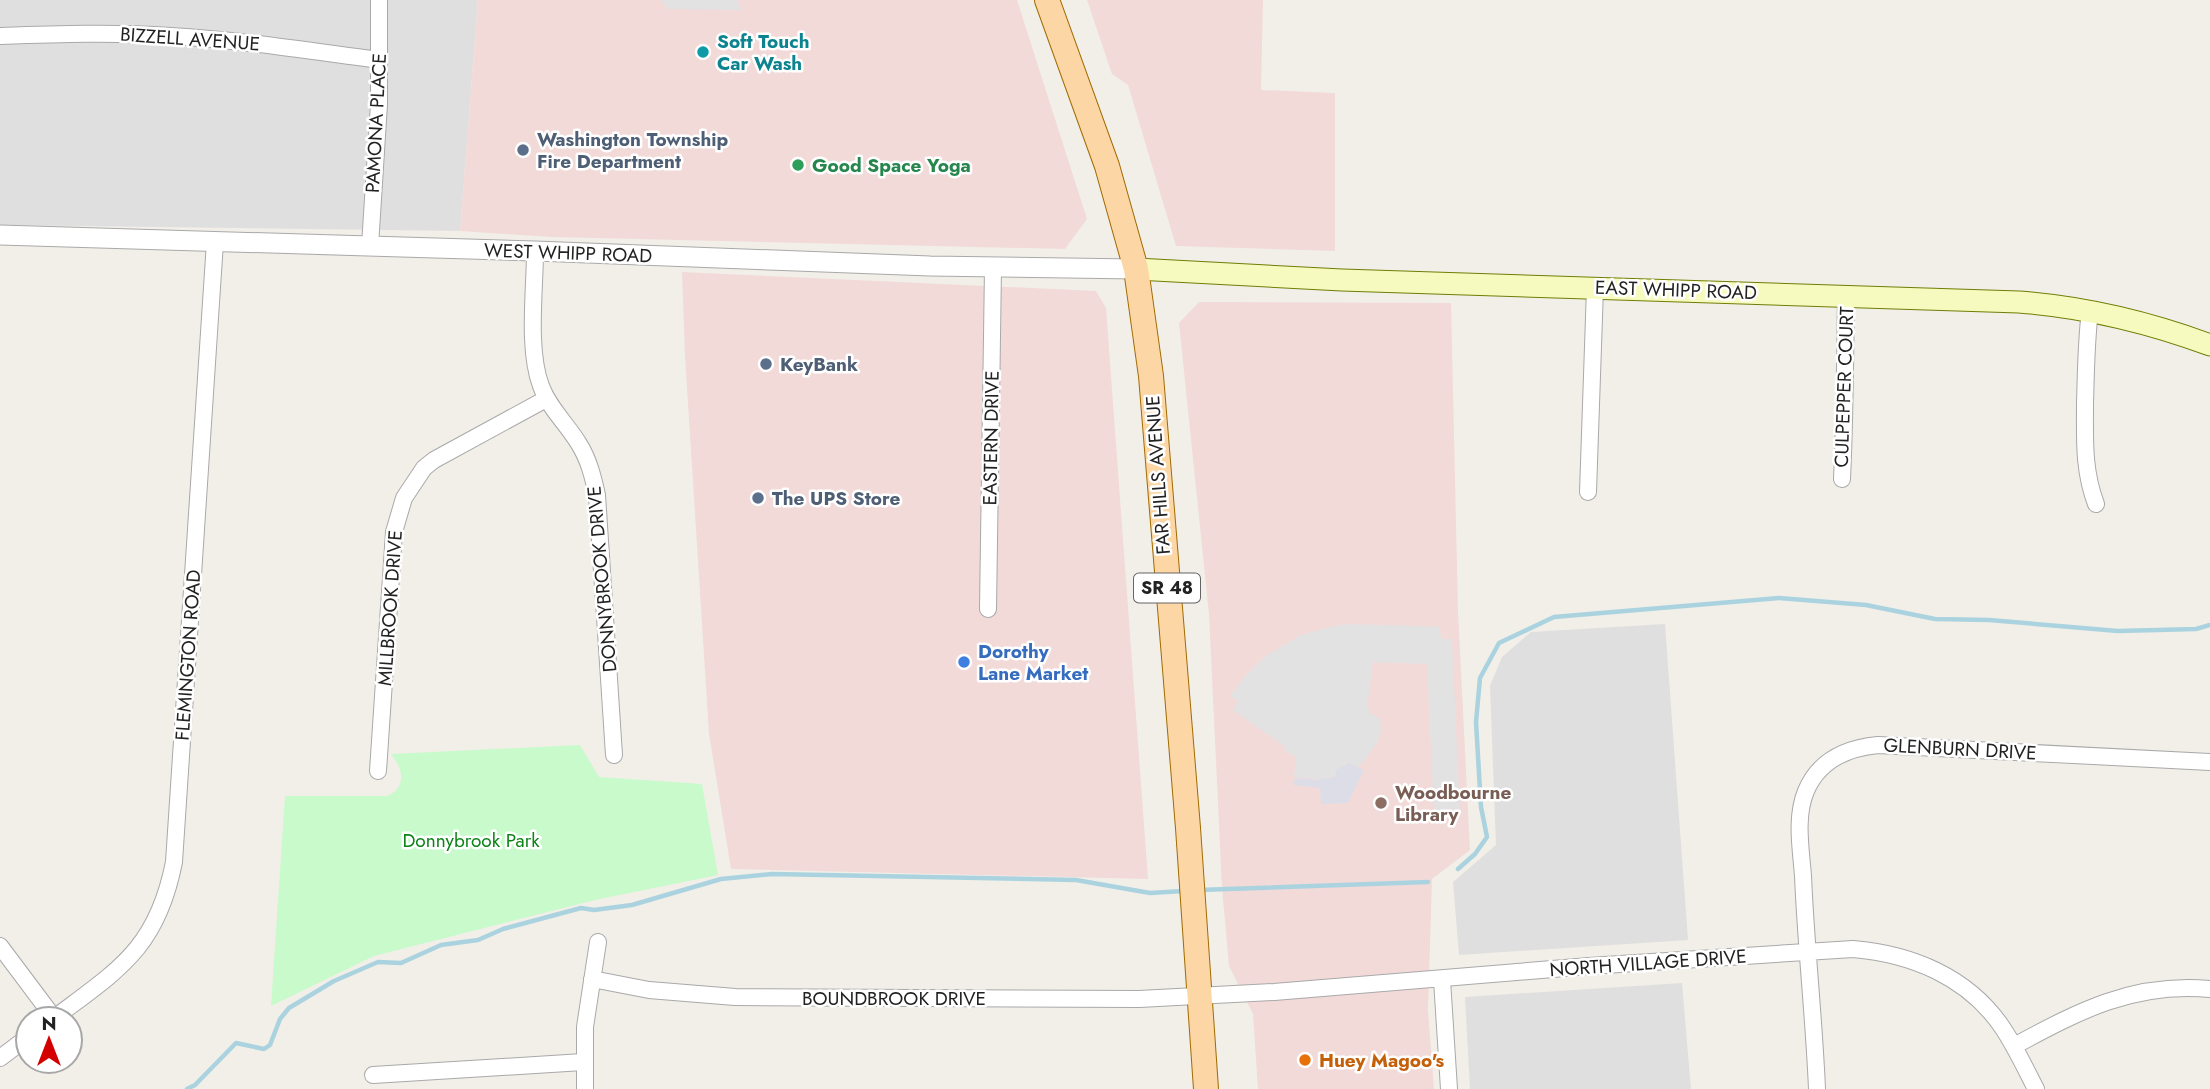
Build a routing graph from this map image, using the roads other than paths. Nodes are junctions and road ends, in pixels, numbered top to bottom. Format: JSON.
{"nodes":[{"id":1,"x":379,"y":0,"type":"edge"},
{"id":2,"x":1048,"y":0,"type":"edge"},
{"id":3,"x":0,"y":36,"type":"edge"},
{"id":4,"x":379,"y":60,"type":"junction"},
{"id":5,"x":0,"y":235,"type":"edge"},
{"id":6,"x":215,"y":243,"type":"junction"},
{"id":7,"x":370,"y":246,"type":"junction"},
{"id":8,"x":535,"y":251,"type":"junction"},
{"id":9,"x":993,"y":268,"type":"junction"},
{"id":10,"x":1136,"y":269,"type":"junction"},
{"id":11,"x":1595,"y":288,"type":"junction"},
{"id":12,"x":1846,"y":296,"type":"junction"},
{"id":13,"x":2090,"y":311,"type":"junction"},
{"id":14,"x":2210,"y":345,"type":"edge"},
{"id":15,"x":546,"y":398,"type":"junction"},
{"id":16,"x":1842,"y":479,"type":"dead end"},
{"id":17,"x":1588,"y":492,"type":"dead end"},
{"id":18,"x":2095,"y":504,"type":"dead end"},
{"id":19,"x":988,"y":608,"type":"dead end"},
{"id":20,"x":614,"y":755,"type":"dead end"},
{"id":21,"x":2210,"y":762,"type":"edge"},
{"id":22,"x":378,"y":771,"type":"dead end"},
{"id":23,"x":598,"y":942,"type":"dead end"},
{"id":24,"x":0,"y":946,"type":"edge"},
{"id":25,"x":1806,"y":952,"type":"junction"},
{"id":26,"x":592,"y":979,"type":"junction"},
{"id":27,"x":1442,"y":980,"type":"junction"},
{"id":28,"x":2210,"y":989,"type":"edge"},
{"id":29,"x":1198,"y":995,"type":"junction"},
{"id":30,"x":43,"y":1005,"type":"edge"},
{"id":31,"x":71,"y":1005,"type":"edge"},
{"id":32,"x":2014,"y":1046,"type":"junction"},
{"id":33,"x":583,"y":1062,"type":"junction"},
{"id":34,"x":373,"y":1075,"type":"dead end"},
{"id":35,"x":585,"y":1089,"type":"edge"},
{"id":36,"x":1206,"y":1089,"type":"edge"},
{"id":37,"x":1449,"y":1089,"type":"edge"},
{"id":38,"x":1817,"y":1089,"type":"edge"},
{"id":39,"x":2036,"y":1089,"type":"edge"}],
"edges":[{"from":1,"to":4,"type":"street","name":"PAMONA PLACE"},
{"from":2,"to":10,"type":"main road","name":"FAR HILLS AVENUE","number":"SR 48"},
{"from":3,"to":4,"type":"street","name":"BIZZELL AVENUE"},
{"from":4,"to":7,"type":"street","name":"PAMONA PLACE"},
{"from":5,"to":6,"type":"street","name":"WEST WHIPP ROAD"},
{"from":6,"to":7,"type":"street","name":"WEST WHIPP ROAD"},
{"from":6,"to":31,"type":"street","name":"FLEMINGTON ROAD"},
{"from":7,"to":8,"type":"street","name":"WEST WHIPP ROAD"},
{"from":8,"to":9,"type":"street","name":"WEST WHIPP ROAD"},
{"from":8,"to":15,"type":"street","name":"DONNYBROOK DRIVE"},
{"from":9,"to":10,"type":"street","name":"WEST WHIPP ROAD"},
{"from":9,"to":19,"type":"street","name":"EASTERN DRIVE"},
{"from":10,"to":11,"type":"main road","name":"EAST WHIPP ROAD"},
{"from":10,"to":29,"type":"main road","name":"FAR HILLS AVENUE","number":"SR 48"},
{"from":11,"to":12,"type":"main road","name":"EAST WHIPP ROAD"},
{"from":11,"to":17,"type":"street"},
{"from":12,"to":13,"type":"main road","name":"EAST WHIPP ROAD"},
{"from":12,"to":16,"type":"street","name":"CULPEPPER COURT"},
{"from":13,"to":14,"type":"main road","name":"EAST WHIPP ROAD"},
{"from":13,"to":18,"type":"street"},
{"from":15,"to":20,"type":"street","name":"DONNYBROOK DRIVE"},
{"from":15,"to":22,"type":"street","name":"MILLBROOK DRIVE"},
{"from":21,"to":25,"type":"street","name":"GLENBURN DRIVE"},
{"from":23,"to":26,"type":"street"},
{"from":24,"to":30,"type":"street"},
{"from":25,"to":27,"type":"street","name":"NORTH VILLAGE DRIVE"},
{"from":25,"to":32,"type":"street","name":"NORTH VILLAGE DRIVE"},
{"from":25,"to":38,"type":"street","name":"GLENBURN DRIVE"},
{"from":26,"to":29,"type":"street","name":"BOUNDBROOK DRIVE"},
{"from":26,"to":33,"type":"street"},
{"from":27,"to":29,"type":"street","name":"NORTH VILLAGE DRIVE"},
{"from":27,"to":37,"type":"street"},
{"from":28,"to":32,"type":"street"},
{"from":29,"to":36,"type":"main road","name":"FAR HILLS AVENUE","number":"SR 48"},
{"from":32,"to":39,"type":"street","name":"NORTH VILLAGE DRIVE"},
{"from":33,"to":34,"type":"street"},
{"from":33,"to":35,"type":"street"}]}
